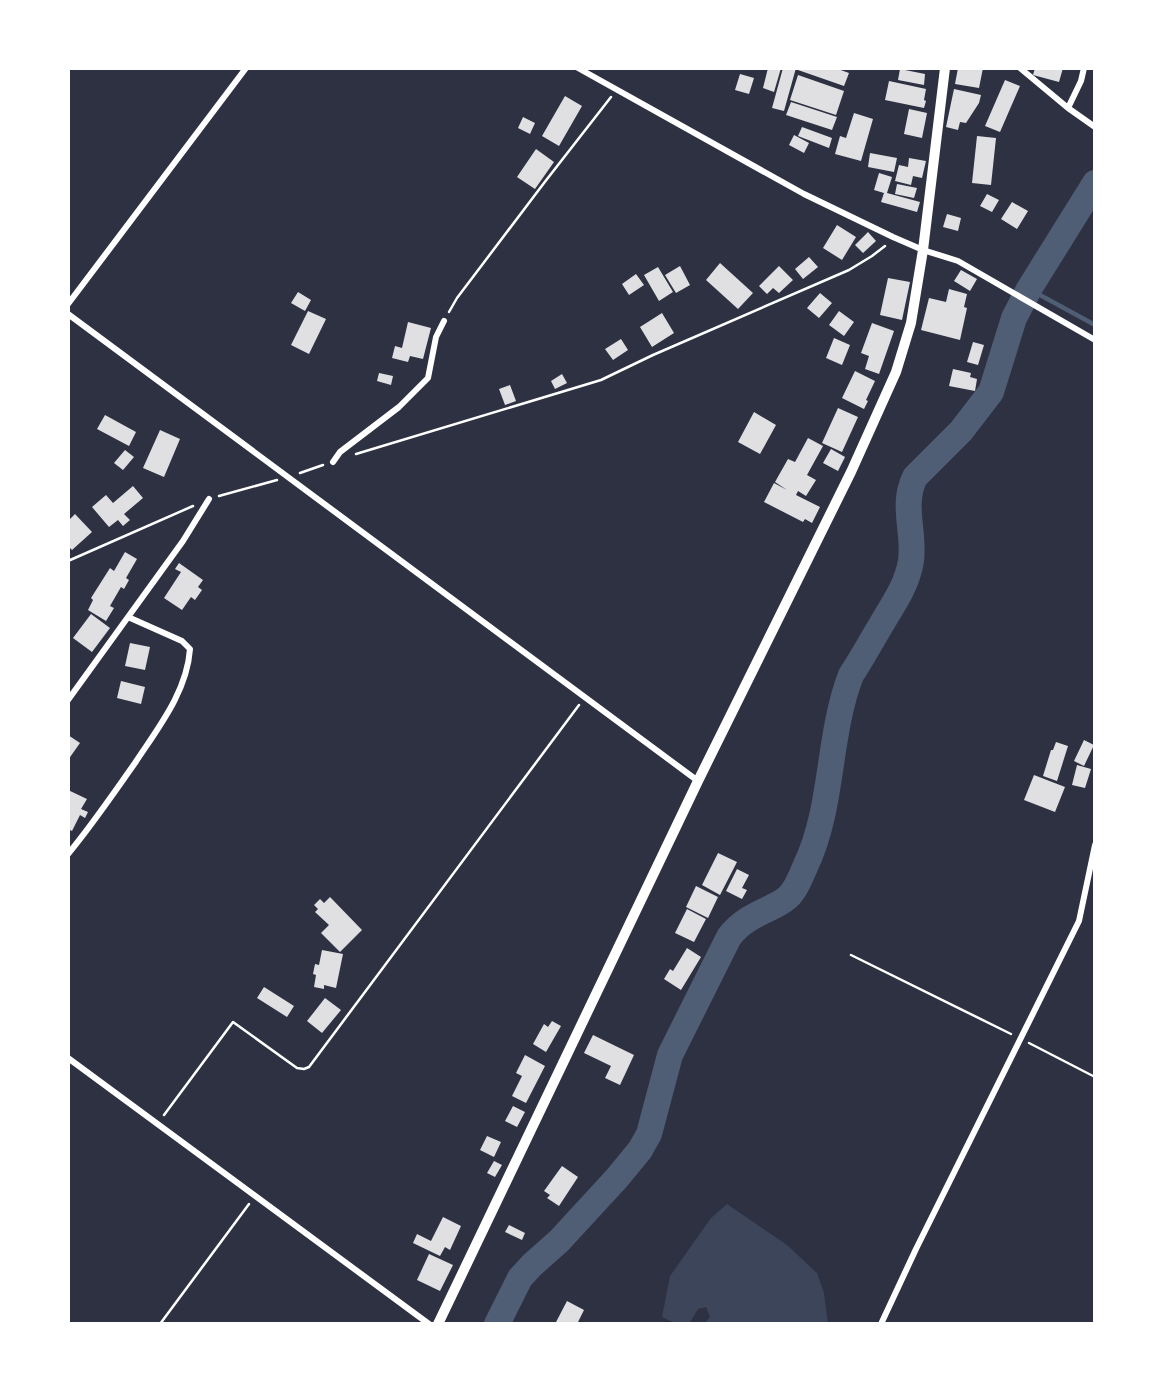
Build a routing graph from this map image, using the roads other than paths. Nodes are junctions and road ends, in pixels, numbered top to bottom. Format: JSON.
{"nodes":[{"id":1,"x":246,"y":68,"type":"edge"},
{"id":2,"x":578,"y":68,"type":"edge"},
{"id":3,"x":945,"y":68,"type":"edge"},
{"id":4,"x":1020,"y":68,"type":"edge"},
{"id":5,"x":1083,"y":68,"type":"edge"},
{"id":6,"x":1068,"y":108,"type":"junction"},
{"id":7,"x":1095,"y":127,"type":"edge"},
{"id":8,"x":923,"y":250,"type":"junction"},
{"id":9,"x":68,"y":304,"type":"edge"},
{"id":10,"x":68,"y":314,"type":"edge"},
{"id":11,"x":444,"y":321,"type":"road end"},
{"id":12,"x":1095,"y":340,"type":"edge"},
{"id":13,"x":333,"y":462,"type":"road end"},
{"id":14,"x":209,"y":499,"type":"road end"},
{"id":15,"x":128,"y":617,"type":"junction"},
{"id":16,"x":68,"y":700,"type":"edge"},
{"id":17,"x":698,"y":781,"type":"junction"},
{"id":18,"x":1095,"y":845,"type":"edge"},
{"id":19,"x":68,"y":854,"type":"edge"},
{"id":20,"x":68,"y":1058,"type":"edge"},
{"id":21,"x":429,"y":1324,"type":"edge"},
{"id":22,"x":438,"y":1324,"type":"edge"},
{"id":23,"x":881,"y":1324,"type":"edge"}],
"edges":[{"from":1,"to":9,"type":"street"},
{"from":2,"to":8,"type":"street"},
{"from":3,"to":8,"type":"main road"},
{"from":4,"to":6,"type":"street"},
{"from":5,"to":6,"type":"street"},
{"from":6,"to":7,"type":"street"},
{"from":8,"to":12,"type":"street"},
{"from":8,"to":17,"type":"main road"},
{"from":10,"to":17,"type":"street"},
{"from":11,"to":13,"type":"street"},
{"from":14,"to":15,"type":"street"},
{"from":15,"to":16,"type":"street"},
{"from":15,"to":19,"type":"street"},
{"from":17,"to":22,"type":"main road"},
{"from":18,"to":23,"type":"street"},
{"from":20,"to":21,"type":"street"}]}
